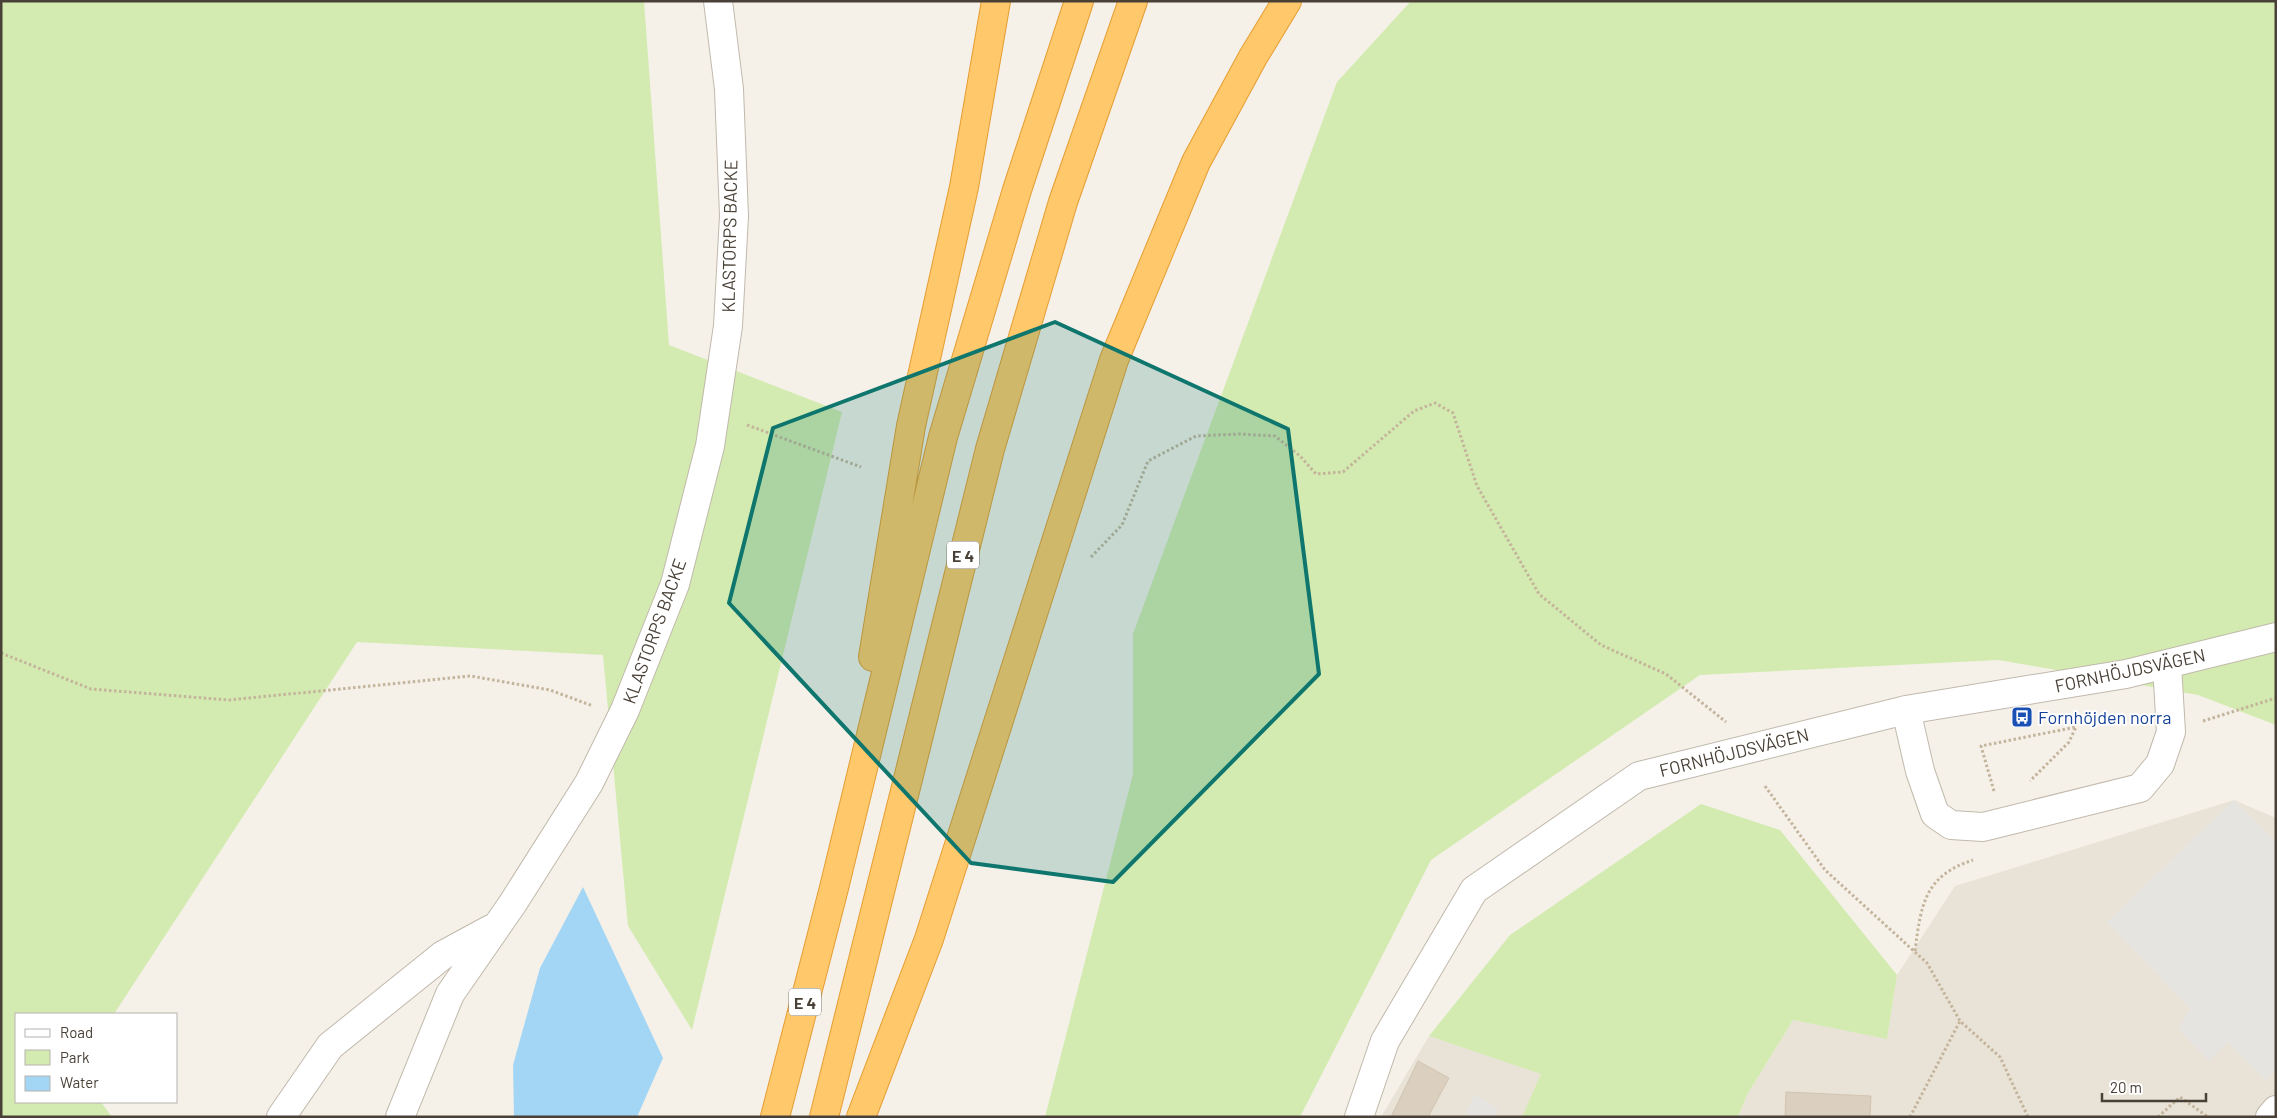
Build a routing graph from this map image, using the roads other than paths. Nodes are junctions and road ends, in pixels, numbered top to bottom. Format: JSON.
{"nodes":[{"id":1,"x":718,"y":1,"type":"edge"},
{"id":2,"x":996,"y":1,"type":"edge"},
{"id":3,"x":1079,"y":1,"type":"edge"},
{"id":4,"x":1133,"y":1,"type":"edge"},
{"id":5,"x":1287,"y":1,"type":"edge"},
{"id":6,"x":2276,"y":637,"type":"edge"},
{"id":7,"x":2167,"y":665,"type":"junction"},
{"id":8,"x":1906,"y":710,"type":"junction"},
{"id":9,"x":834,"y":888,"type":"junction"},
{"id":10,"x":496,"y":926,"type":"junction"},
{"id":11,"x":2276,"y":1110,"type":"edge"},
{"id":12,"x":281,"y":1117,"type":"edge"},
{"id":13,"x":400,"y":1117,"type":"edge"},
{"id":14,"x":775,"y":1117,"type":"edge"},
{"id":15,"x":824,"y":1117,"type":"edge"},
{"id":16,"x":861,"y":1117,"type":"edge"},
{"id":17,"x":1359,"y":1117,"type":"edge"},
{"id":18,"x":2270,"y":1117,"type":"edge"}],
"edges":[{"from":1,"to":10,"type":"street","name":"KLASTORPS BACKE"},
{"from":2,"to":9,"type":"highway"},
{"from":3,"to":9,"type":"highway","number":"E 4"},
{"from":4,"to":15,"type":"highway","number":"E 4"},
{"from":5,"to":16,"type":"highway"},
{"from":6,"to":7,"type":"street","name":"FORNHÖJDSVÄGEN"},
{"from":7,"to":8,"type":"street","name":"FORNHÖJDSVÄGEN"},
{"from":7,"to":8,"type":"street"},
{"from":8,"to":17,"type":"street","name":"FORNHÖJDSVÄGEN"},
{"from":9,"to":14,"type":"highway","number":"E 4"},
{"from":10,"to":12,"type":"street"},
{"from":10,"to":13,"type":"street","name":"KLASTORPS BACKE"},
{"from":11,"to":18,"type":"street"}]}
